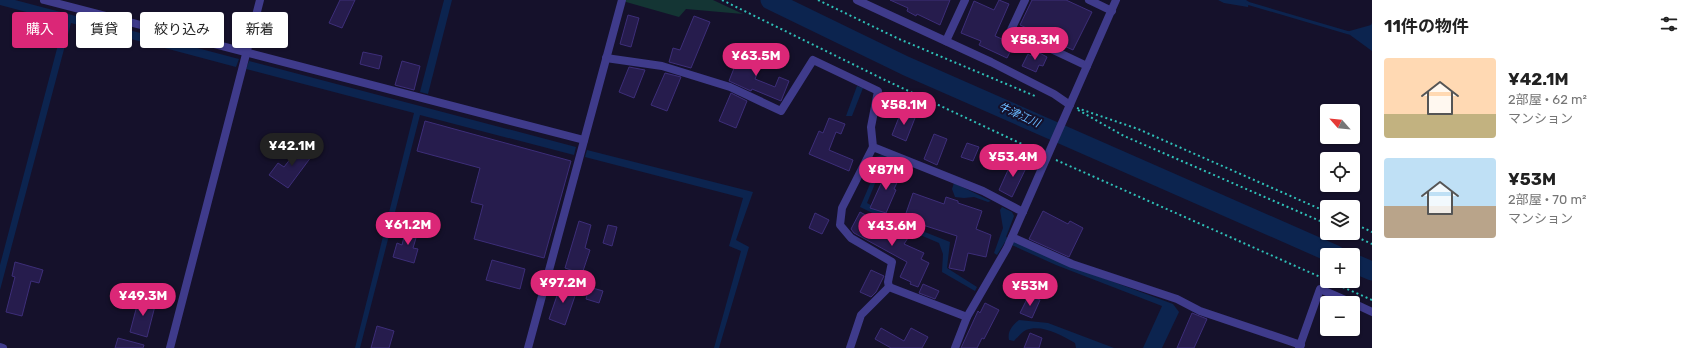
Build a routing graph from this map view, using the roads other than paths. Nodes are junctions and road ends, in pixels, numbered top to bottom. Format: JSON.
{"nodes":[{"id":1,"x":44,"y":0,"type":"edge"},
{"id":2,"x":260,"y":0,"type":"edge"},
{"id":3,"x":622,"y":0,"type":"edge"},
{"id":4,"x":857,"y":0,"type":"edge"},
{"id":5,"x":965,"y":0,"type":"edge"},
{"id":6,"x":1025,"y":0,"type":"edge"},
{"id":7,"x":1089,"y":0,"type":"edge"},
{"id":8,"x":1116,"y":0,"type":"edge"},
{"id":9,"x":1112,"y":11,"type":"junction"},
{"id":10,"x":946,"y":41,"type":"junction"},
{"id":11,"x":247,"y":53,"type":"junction"},
{"id":12,"x":606,"y":58,"type":"junction"},
{"id":13,"x":1087,"y":66,"type":"junction"},
{"id":14,"x":1070,"y":106,"type":"junction"},
{"id":15,"x":584,"y":140,"type":"junction"},
{"id":16,"x":873,"y":147,"type":"junction"},
{"id":17,"x":1023,"y":212,"type":"junction"},
{"id":18,"x":1012,"y":236,"type":"junction"},
{"id":19,"x":889,"y":287,"type":"junction"},
{"id":20,"x":1336,"y":296,"type":"edge"},
{"id":21,"x":1360,"y":307,"type":"edge"},
{"id":22,"x":1372,"y":312,"type":"edge"},
{"id":23,"x":966,"y":317,"type":"junction"},
{"id":24,"x":1300,"y":346,"type":"edge"},
{"id":25,"x":0,"y":347,"type":"edge"},
{"id":26,"x":3,"y":348,"type":"edge"},
{"id":27,"x":170,"y":348,"type":"edge"},
{"id":28,"x":528,"y":348,"type":"edge"},
{"id":29,"x":850,"y":348,"type":"edge"},
{"id":30,"x":955,"y":348,"type":"edge"}],
"edges":[{"from":1,"to":11,"type":"street"},
{"from":2,"to":11,"type":"street"},
{"from":3,"to":12,"type":"street"},
{"from":4,"to":10,"type":"street"},
{"from":5,"to":10,"type":"street"},
{"from":6,"to":13,"type":"street"},
{"from":7,"to":9,"type":"street"},
{"from":8,"to":9,"type":"street"},
{"from":9,"to":13,"type":"street"},
{"from":10,"to":14,"type":"street"},
{"from":11,"to":15,"type":"street"},
{"from":11,"to":27,"type":"street"},
{"from":12,"to":15,"type":"street"},
{"from":12,"to":16,"type":"street"},
{"from":13,"to":14,"type":"street"},
{"from":14,"to":17,"type":"street"},
{"from":15,"to":28,"type":"street"},
{"from":16,"to":17,"type":"street"},
{"from":16,"to":19,"type":"street"},
{"from":17,"to":18,"type":"street"},
{"from":18,"to":23,"type":"street"},
{"from":18,"to":24,"type":"street"},
{"from":19,"to":23,"type":"street"},
{"from":19,"to":29,"type":"street"},
{"from":20,"to":24,"type":"street"},
{"from":21,"to":22,"type":"street"},
{"from":23,"to":30,"type":"street"},
{"from":25,"to":26,"type":"street"}]}
